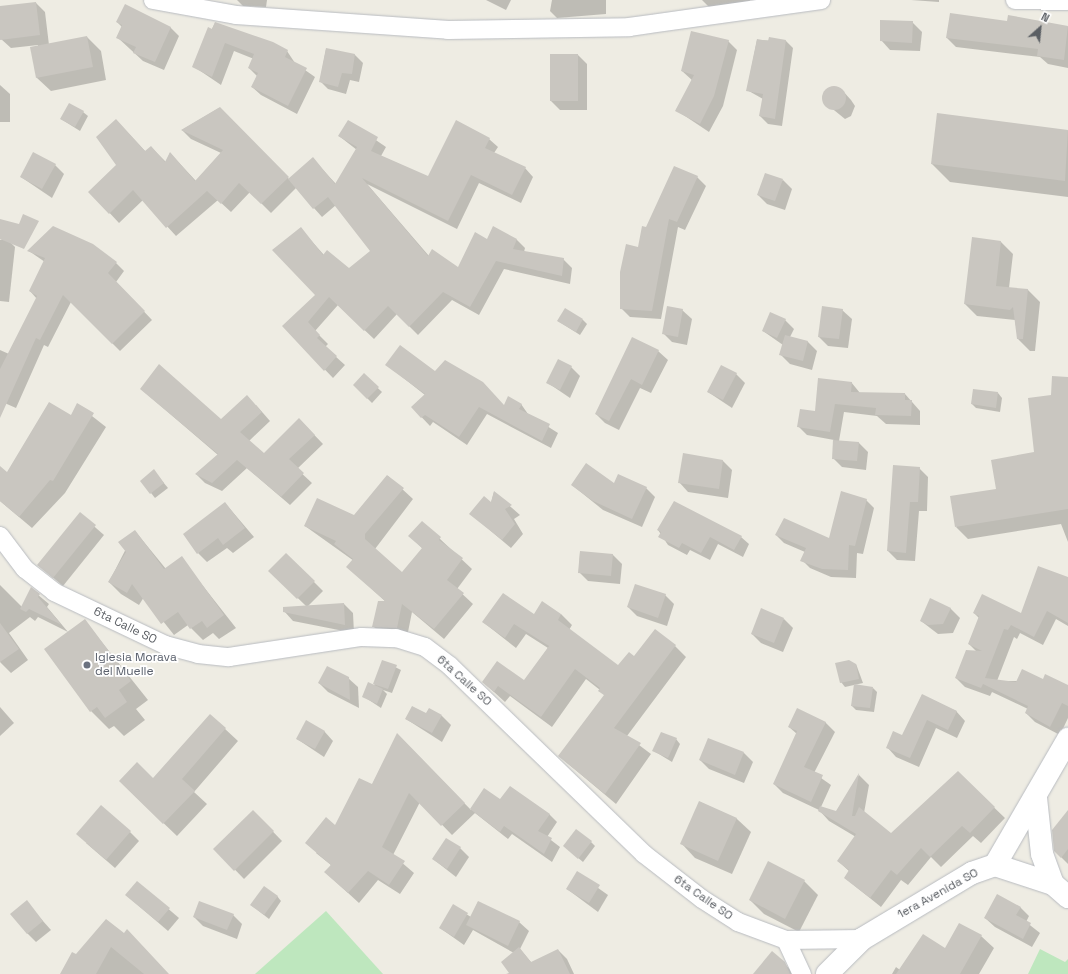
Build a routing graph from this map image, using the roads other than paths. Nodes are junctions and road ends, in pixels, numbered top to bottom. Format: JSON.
{"nodes":[{"id":1,"x":153,"y":0,"type":"edge"},
{"id":2,"x":821,"y":0,"type":"edge"},
{"id":3,"x":1015,"y":0,"type":"edge"},
{"id":4,"x":1068,"y":1,"type":"edge"},
{"id":5,"x":0,"y":536,"type":"edge"},
{"id":6,"x":1068,"y":739,"type":"edge"},
{"id":7,"x":1036,"y":798,"type":"junction"},
{"id":8,"x":995,"y":865,"type":"junction"},
{"id":9,"x":1060,"y":891,"type":"edge"},
{"id":10,"x":862,"y":939,"type":"junction"},
{"id":11,"x":786,"y":940,"type":"junction"},
{"id":12,"x":802,"y":974,"type":"edge"},
{"id":13,"x":827,"y":974,"type":"edge"}],
"edges":[{"from":1,"to":2,"type":"street"},
{"from":3,"to":4,"type":"street"},
{"from":5,"to":11,"type":"street","name":"6ta Calle SO"},
{"from":6,"to":7,"type":"street"},
{"from":7,"to":8,"type":"street"},
{"from":7,"to":9,"type":"street"},
{"from":8,"to":9,"type":"street"},
{"from":8,"to":10,"type":"street","name":"1era Avenida SO"},
{"from":10,"to":11,"type":"street","name":"6ta Calle SO"},
{"from":10,"to":13,"type":"street","name":"1era Avenida SO"},
{"from":11,"to":12,"type":"street"}]}
